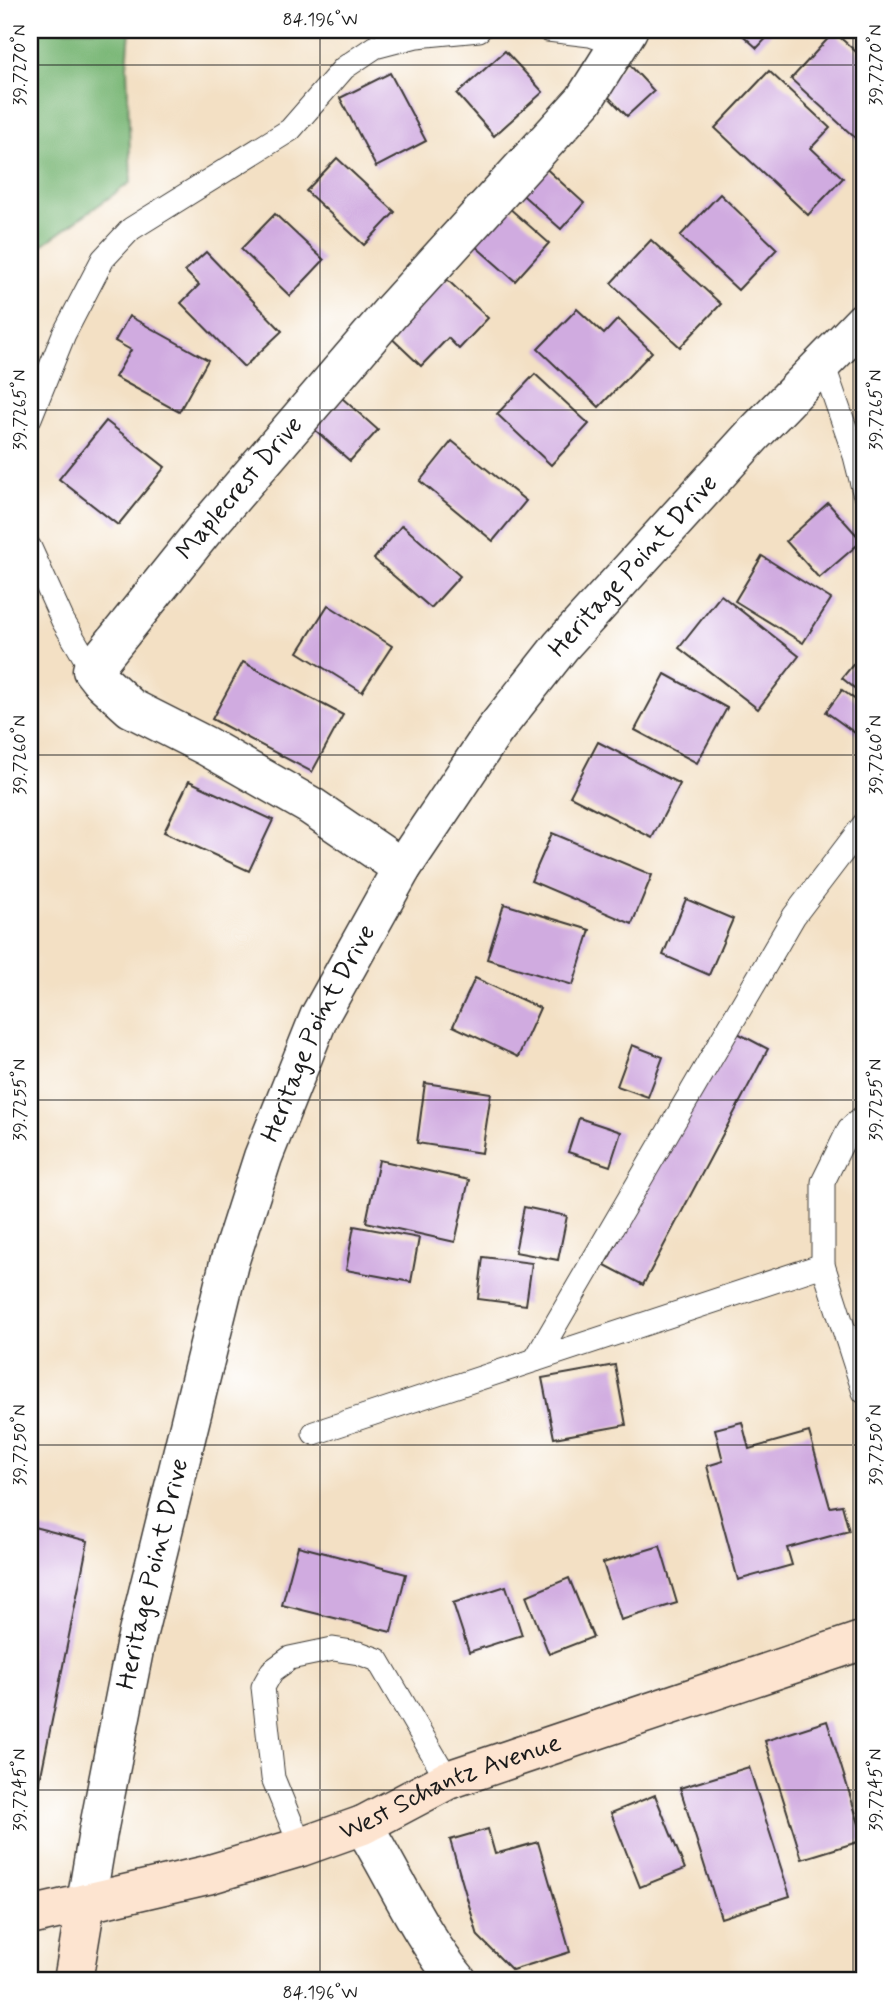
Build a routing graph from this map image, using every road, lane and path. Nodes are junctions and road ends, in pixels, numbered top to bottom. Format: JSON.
{"nodes":[{"id":1,"x":479,"y":30,"type":"edge"},
{"id":2,"x":548,"y":30,"type":"edge"},
{"id":3,"x":624,"y":37,"type":"edge"},
{"id":4,"x":864,"y":321,"type":"edge"},
{"id":5,"x":823,"y":364,"type":"junction"},
{"id":6,"x":30,"y":418,"type":"edge"},
{"id":7,"x":864,"y":492,"type":"edge"},
{"id":8,"x":30,"y":548,"type":"edge"},
{"id":9,"x":92,"y":670,"type":"junction"},
{"id":10,"x":864,"y":824,"type":"edge"},
{"id":11,"x":402,"y":868,"type":"junction"},
{"id":12,"x":864,"y":1116,"type":"edge"},
{"id":13,"x":823,"y":1265,"type":"junction"},
{"id":14,"x":536,"y":1360,"type":"junction"},
{"id":15,"x":864,"y":1392,"type":"edge"},
{"id":16,"x":314,"y":1433,"type":"dead end"},
{"id":17,"x":864,"y":1640,"type":"edge"},
{"id":18,"x":448,"y":1780,"type":"junction"},
{"id":19,"x":363,"y":1825,"type":"junction"},
{"id":20,"x":301,"y":1847,"type":"junction"},
{"id":21,"x":86,"y":1903,"type":"junction"},
{"id":22,"x":30,"y":1916,"type":"edge"},
{"id":23,"x":73,"y":1981,"type":"edge"},
{"id":24,"x":458,"y":1981,"type":"edge"}],
"edges":[{"from":1,"to":6,"type":"lane"},
{"from":2,"to":3,"type":"lane"},
{"from":3,"to":9,"type":"street","name":"Maplecrest Drive"},
{"from":4,"to":5,"type":"street","name":"Heritage Point Drive"},
{"from":5,"to":7,"type":"lane"},
{"from":5,"to":11,"type":"street","name":"Heritage Point Drive"},
{"from":8,"to":9,"type":"lane"},
{"from":9,"to":11,"type":"street"},
{"from":10,"to":14,"type":"lane"},
{"from":11,"to":21,"type":"street","name":"Heritage Point Drive"},
{"from":12,"to":13,"type":"lane"},
{"from":13,"to":14,"type":"lane"},
{"from":13,"to":15,"type":"lane"},
{"from":14,"to":16,"type":"lane"},
{"from":17,"to":18,"type":"main road","name":"West Schantz Avenue"},
{"from":18,"to":19,"type":"main road","name":"West Schantz Avenue"},
{"from":18,"to":20,"type":"lane"},
{"from":19,"to":20,"type":"main road","name":"West Schantz Avenue"},
{"from":19,"to":24,"type":"street"},
{"from":20,"to":21,"type":"main road","name":"West Schantz Avenue"},
{"from":21,"to":22,"type":"main road","name":"West Schantz Avenue"},
{"from":21,"to":23,"type":"main road"}]}
